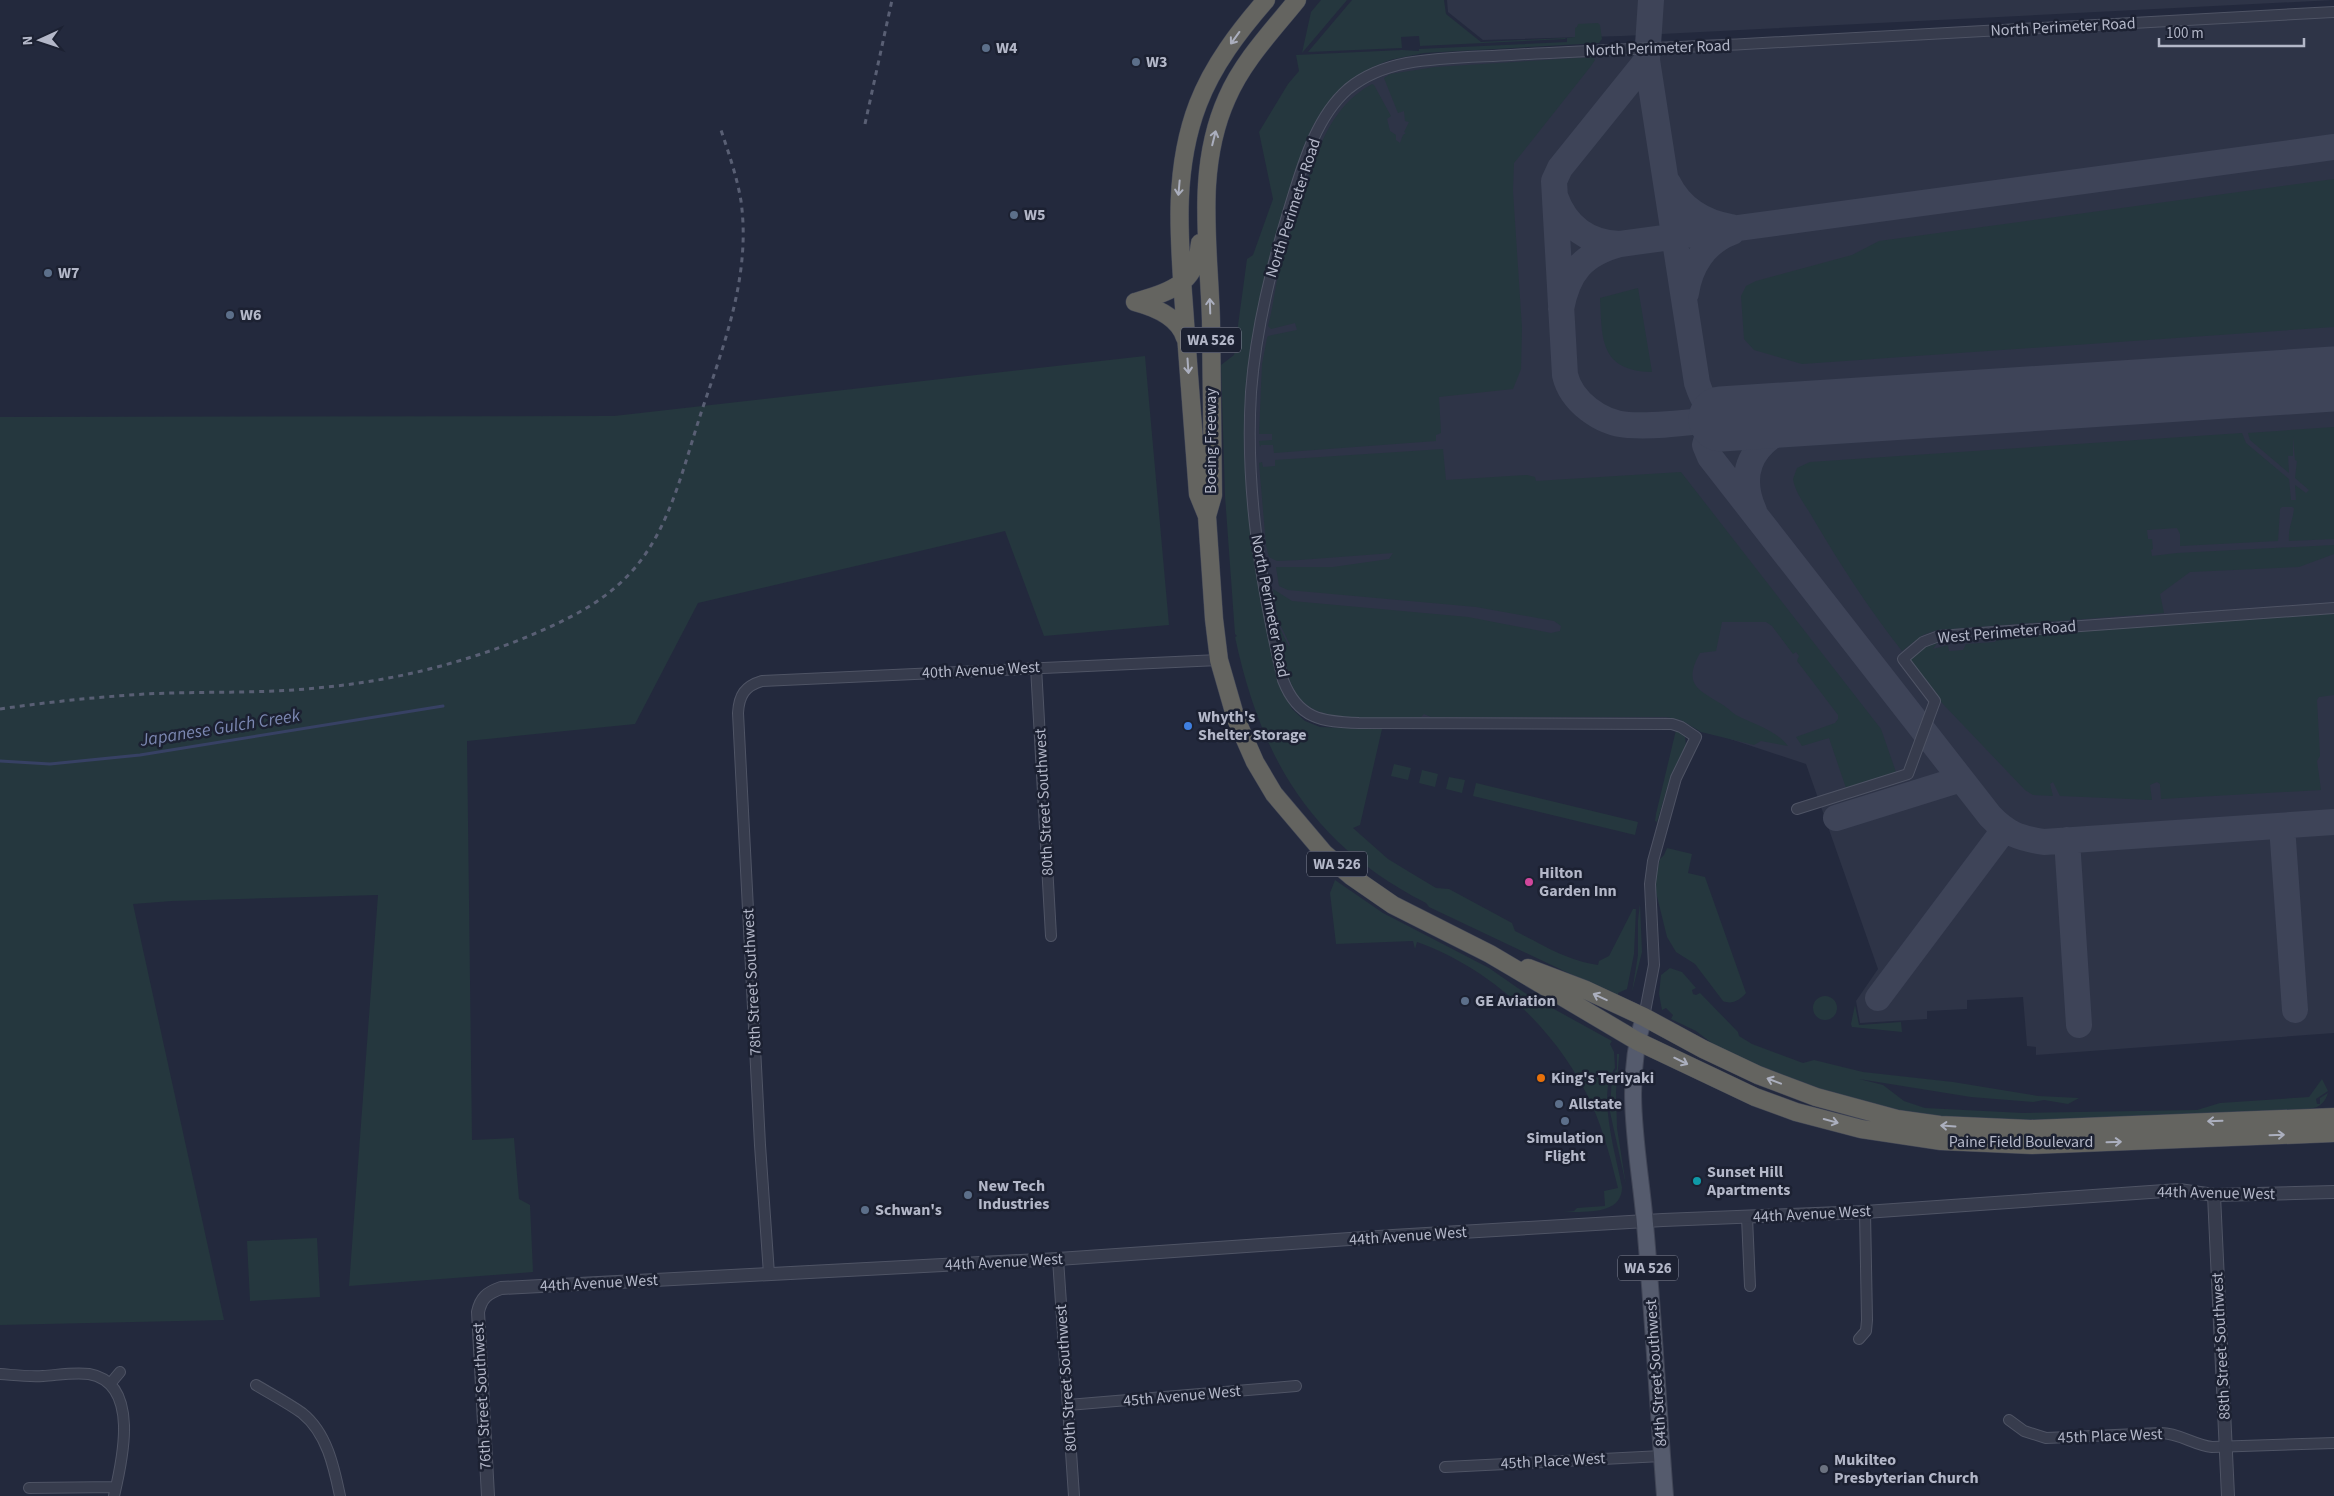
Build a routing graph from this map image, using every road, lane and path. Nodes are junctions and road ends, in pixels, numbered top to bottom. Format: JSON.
{"nodes":[{"id":1,"x":1266,"y":0,"type":"edge"},
{"id":2,"x":1297,"y":0,"type":"edge"},
{"id":3,"x":2334,"y":12,"type":"edge"},
{"id":4,"x":1205,"y":186,"type":"junction"},
{"id":5,"x":1182,"y":283,"type":"junction"},
{"id":6,"x":1187,"y":345,"type":"junction"},
{"id":7,"x":1207,"y":516,"type":"junction"},
{"id":8,"x":2334,"y":608,"type":"edge"},
{"id":9,"x":1219,"y":660,"type":"junction"},
{"id":10,"x":1036,"y":667,"type":"junction"},
{"id":11,"x":744,"y":690,"type":"joint"},
{"id":12,"x":1696,"y":737,"type":"joint"},
{"id":13,"x":1796,"y":809,"type":"dead end"},
{"id":14,"x":1051,"y":936,"type":"dead end"},
{"id":15,"x":1490,"y":954,"type":"junction"},
{"id":16,"x":1644,"y":1017,"type":"junction"},
{"id":17,"x":1636,"y":1041,"type":"junction"},
{"id":18,"x":2334,"y":1117,"type":"edge"},
{"id":19,"x":2334,"y":1133,"type":"edge"},
{"id":20,"x":2334,"y":1192,"type":"edge"},
{"id":21,"x":2214,"y":1196,"type":"junction"},
{"id":22,"x":1864,"y":1212,"type":"junction"},
{"id":23,"x":1747,"y":1217,"type":"junction"},
{"id":24,"x":1645,"y":1222,"type":"junction"},
{"id":25,"x":1058,"y":1259,"type":"junction"},
{"id":26,"x":768,"y":1274,"type":"junction"},
{"id":27,"x":1750,"y":1286,"type":"dead end"},
{"id":28,"x":484,"y":1297,"type":"joint"},
{"id":29,"x":1859,"y":1339,"type":"dead end"},
{"id":30,"x":120,"y":1372,"type":"dead end"},
{"id":31,"x":0,"y":1374,"type":"edge"},
{"id":32,"x":110,"y":1384,"type":"junction"},
{"id":33,"x":256,"y":1385,"type":"dead end"},
{"id":34,"x":1296,"y":1386,"type":"dead end"},
{"id":35,"x":1068,"y":1405,"type":"junction"},
{"id":36,"x":2009,"y":1420,"type":"dead end"},
{"id":37,"x":2334,"y":1443,"type":"edge"},
{"id":38,"x":2226,"y":1447,"type":"junction"},
{"id":39,"x":1662,"y":1456,"type":"junction"},
{"id":40,"x":1445,"y":1467,"type":"dead end"},
{"id":41,"x":28,"y":1488,"type":"dead end"},
{"id":42,"x":115,"y":1492,"type":"edge"},
{"id":43,"x":340,"y":1496,"type":"edge"},
{"id":44,"x":488,"y":1496,"type":"edge"},
{"id":45,"x":1074,"y":1496,"type":"edge"},
{"id":46,"x":1665,"y":1496,"type":"edge"},
{"id":47,"x":2228,"y":1496,"type":"edge"}],
"edges":[{"from":1,"to":5,"type":"highway","name":"Boeing Freeway","number":"WA 526","one_way":true},
{"from":4,"to":2,"type":"highway","name":"Boeing Freeway","number":"WA 526","one_way":true},
{"from":3,"to":12,"type":"street","name":"North Perimeter Road"},
{"from":4,"to":5,"type":"highway"},
{"from":7,"to":4,"type":"highway","name":"Boeing Freeway","number":"WA 526","one_way":true},
{"from":5,"to":6,"type":"highway","name":"Boeing Freeway","number":"WA 526"},
{"from":5,"to":6,"type":"highway"},
{"from":6,"to":7,"type":"highway","name":"Boeing Freeway","number":"WA 526","one_way":true},
{"from":7,"to":9,"type":"highway","number":"WA 526"},
{"from":8,"to":13,"type":"street","name":"West Perimeter Road"},
{"from":9,"to":10,"type":"street","name":"40th Avenue West"},
{"from":9,"to":15,"type":"highway","number":"WA 526"},
{"from":10,"to":11,"type":"street","name":"40th Avenue West"},
{"from":10,"to":14,"type":"street","name":"80th Street Southwest"},
{"from":11,"to":26,"type":"street","name":"78th Street Southwest"},
{"from":12,"to":16,"type":"street","name":"84th Street Southwest"},
{"from":16,"to":15,"type":"highway","number":"WA 526","one_way":true},
{"from":15,"to":17,"type":"highway","number":"WA 526"},
{"from":16,"to":17,"type":"main road","name":"84th Street Southwest","number":"WA 526"},
{"from":18,"to":16,"type":"highway","name":"Paine Field Boulevard","one_way":true},
{"from":17,"to":19,"type":"highway","name":"Paine Field Boulevard","one_way":true},
{"from":17,"to":24,"type":"main road","name":"84th Street Southwest","number":"WA 526"},
{"from":20,"to":21,"type":"street","name":"44th Avenue West"},
{"from":21,"to":22,"type":"street","name":"44th Avenue West"},
{"from":21,"to":38,"type":"street","name":"88th Street Southwest"},
{"from":22,"to":23,"type":"street","name":"44th Avenue West"},
{"from":22,"to":29,"type":"street"},
{"from":23,"to":24,"type":"street","name":"44th Avenue West"},
{"from":23,"to":27,"type":"street"},
{"from":24,"to":25,"type":"street","name":"44th Avenue West"},
{"from":24,"to":39,"type":"main road","name":"84th Street Southwest","number":"WA 526"},
{"from":25,"to":26,"type":"street","name":"44th Avenue West"},
{"from":25,"to":35,"type":"street","name":"80th Street Southwest"},
{"from":26,"to":28,"type":"street","name":"44th Avenue West"},
{"from":28,"to":44,"type":"street","name":"76th Street Southwest"},
{"from":30,"to":32,"type":"street"},
{"from":31,"to":32,"type":"street"},
{"from":32,"to":42,"type":"street"},
{"from":33,"to":43,"type":"street"},
{"from":34,"to":35,"type":"street","name":"45th Avenue West"},
{"from":35,"to":45,"type":"street","name":"80th Street Southwest"},
{"from":36,"to":38,"type":"street","name":"45th Place West"},
{"from":37,"to":38,"type":"street","name":"45th Place West"},
{"from":38,"to":47,"type":"street","name":"88th Street Southwest"},
{"from":39,"to":40,"type":"street","name":"45th Place West"},
{"from":39,"to":46,"type":"main road","name":"84th Street Southwest","number":"WA 526"},
{"from":41,"to":42,"type":"street"}]}
